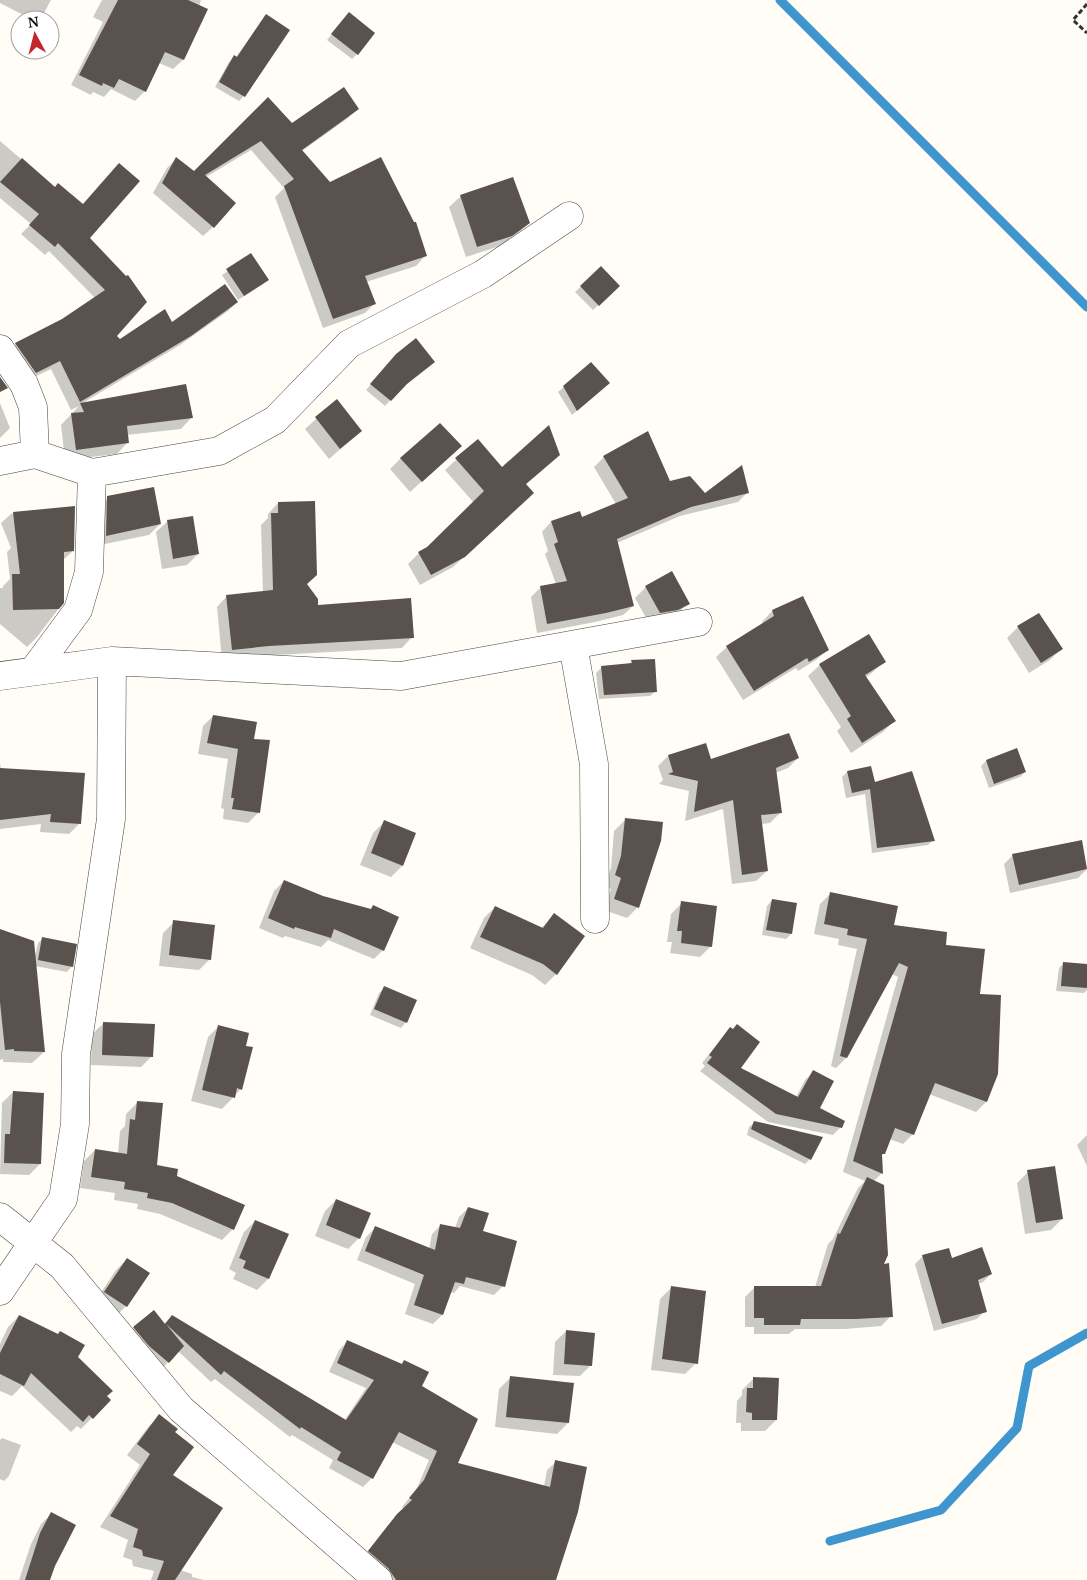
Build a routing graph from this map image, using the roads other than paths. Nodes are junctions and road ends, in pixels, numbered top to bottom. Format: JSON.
{"nodes":[{"id":1,"x":569,"y":216,"type":"dead end"},
{"id":2,"x":0,"y":349,"type":"edge"},
{"id":3,"x":35,"y":454,"type":"junction"},
{"id":4,"x":0,"y":461,"type":"edge"},
{"id":5,"x":92,"y":473,"type":"junction"},
{"id":6,"x":698,"y":622,"type":"dead end"},
{"id":7,"x":573,"y":645,"type":"junction"},
{"id":8,"x":112,"y":661,"type":"junction"},
{"id":9,"x":34,"y":671,"type":"junction"},
{"id":10,"x":0,"y":676,"type":"edge"},
{"id":11,"x":595,"y":919,"type":"dead end"},
{"id":12,"x":0,"y":1217,"type":"edge"},
{"id":13,"x":33,"y":1245,"type":"junction"},
{"id":14,"x":0,"y":1291,"type":"edge"},
{"id":15,"x":378,"y":1580,"type":"edge"}],
"edges":[{"from":1,"to":5,"type":"street"},
{"from":2,"to":3,"type":"street"},
{"from":3,"to":4,"type":"street"},
{"from":3,"to":5,"type":"street"},
{"from":5,"to":9,"type":"street"},
{"from":6,"to":7,"type":"street"},
{"from":7,"to":8,"type":"street"},
{"from":7,"to":11,"type":"street"},
{"from":8,"to":9,"type":"street"},
{"from":8,"to":13,"type":"street"},
{"from":9,"to":10,"type":"street"},
{"from":12,"to":13,"type":"street"},
{"from":13,"to":14,"type":"street"},
{"from":13,"to":15,"type":"street"}]}
